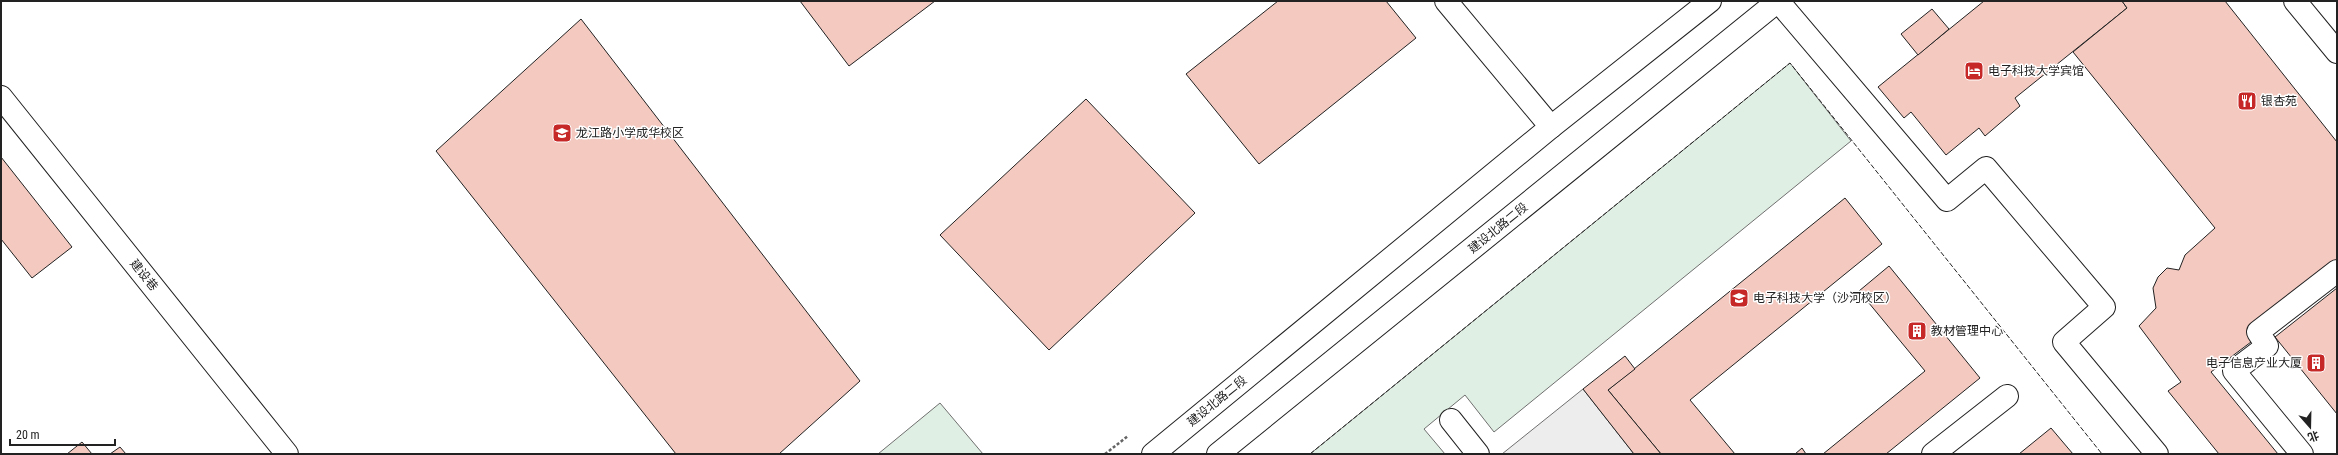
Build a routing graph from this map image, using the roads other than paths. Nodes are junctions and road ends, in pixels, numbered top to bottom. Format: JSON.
{"nodes":[{"id":1,"x":1446,"y":1,"type":"edge"},
{"id":2,"x":1710,"y":1,"type":"edge"},
{"id":3,"x":1778,"y":1,"type":"edge"},
{"id":4,"x":2295,"y":1,"type":"edge"},
{"id":5,"x":2337,"y":52,"type":"edge"},
{"id":6,"x":1,"y":97,"type":"edge"},
{"id":7,"x":1551,"y":127,"type":"junction"},
{"id":8,"x":2337,"y":271,"type":"edge"},
{"id":9,"x":2007,"y":396,"type":"dead end"},
{"id":10,"x":1451,"y":420,"type":"dead end"},
{"id":11,"x":287,"y":454,"type":"edge"},
{"id":12,"x":1153,"y":454,"type":"edge"},
{"id":13,"x":1218,"y":454,"type":"edge"},
{"id":14,"x":1478,"y":454,"type":"edge"},
{"id":15,"x":1934,"y":454,"type":"edge"},
{"id":16,"x":2156,"y":454,"type":"edge"},
{"id":17,"x":2302,"y":454,"type":"edge"}],
"edges":[{"from":1,"to":7,"type":"main road"},
{"from":2,"to":7,"type":"main road","name":"建设北路二段"},
{"from":3,"to":13,"type":"main road","name":"建设北路二段"},
{"from":3,"to":16,"type":"main road"},
{"from":4,"to":5,"type":"main road"},
{"from":6,"to":11,"type":"main road","name":"建设巷"},
{"from":7,"to":12,"type":"main road","name":"建设北路二段"},
{"from":8,"to":17,"type":"main road"},
{"from":9,"to":15,"type":"main road"},
{"from":10,"to":14,"type":"main road"}]}
